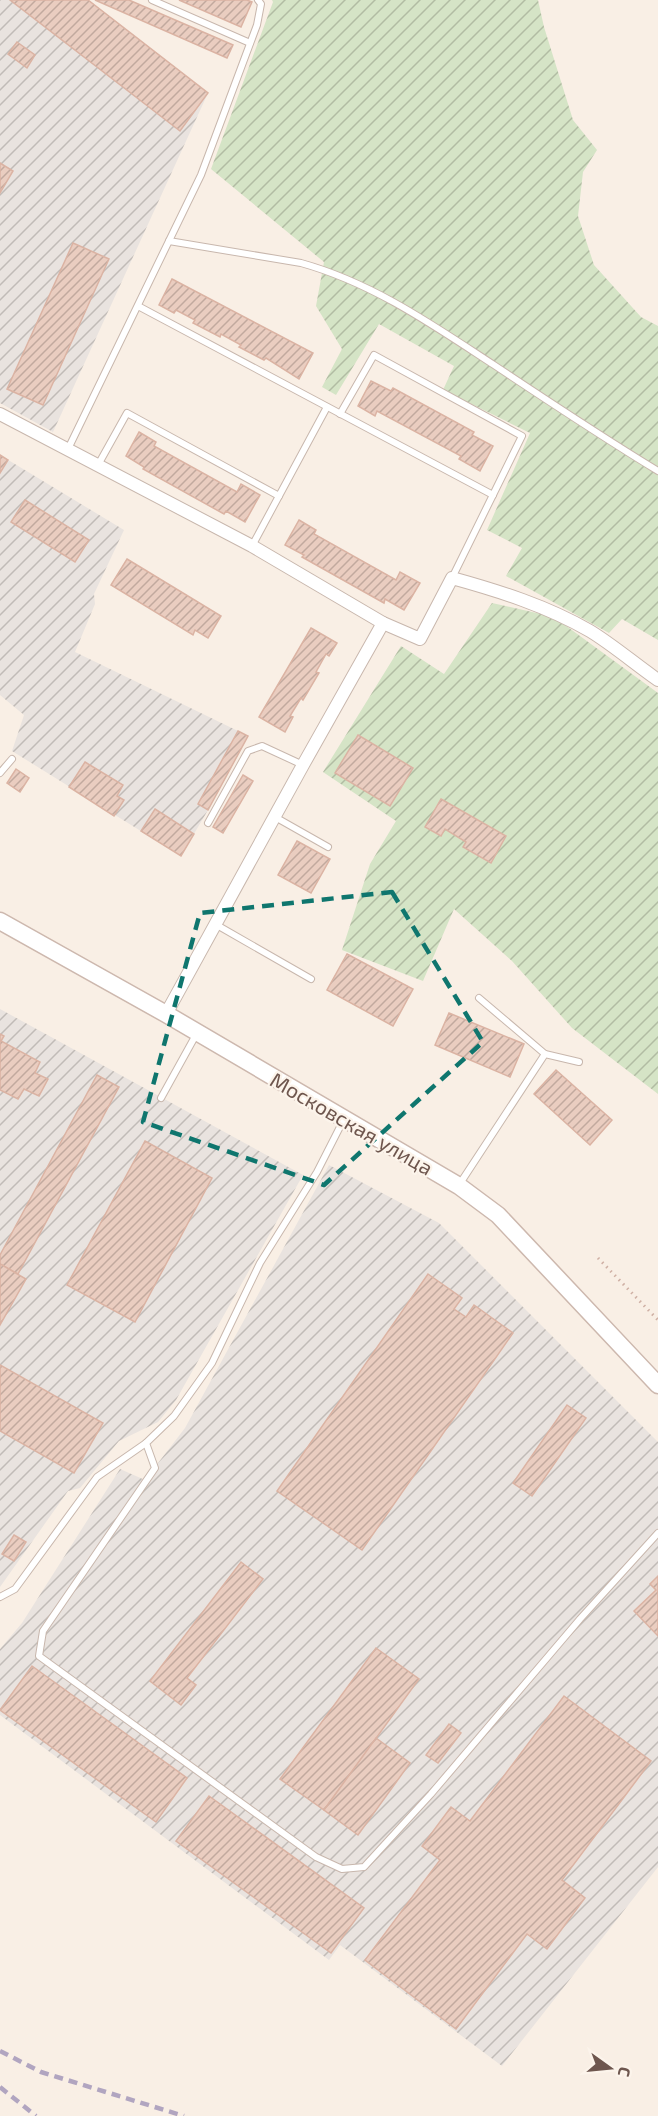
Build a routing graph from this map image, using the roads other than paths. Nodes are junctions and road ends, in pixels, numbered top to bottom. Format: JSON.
{"nodes":[{"id":1,"x":152,"y":0,"type":"edge"},
{"id":2,"x":258,"y":0,"type":"edge"},
{"id":3,"x":250,"y":43,"type":"junction"},
{"id":4,"x":169,"y":241,"type":"junction"},
{"id":5,"x":138,"y":306,"type":"junction"},
{"id":6,"x":327,"y":407,"type":"junction"},
{"id":7,"x":0,"y":414,"type":"edge"},
{"id":8,"x":340,"y":414,"type":"junction"},
{"id":9,"x":68,"y":449,"type":"junction"},
{"id":10,"x":98,"y":465,"type":"junction"},
{"id":11,"x":658,"y":471,"type":"edge"},
{"id":12,"x":493,"y":495,"type":"junction"},
{"id":13,"x":279,"y":496,"type":"junction"},
{"id":14,"x":252,"y":546,"type":"junction"},
{"id":15,"x":452,"y":578,"type":"junction"},
{"id":16,"x":383,"y":623,"type":"junction"},
{"id":17,"x":658,"y":680,"type":"edge"},
{"id":18,"x":12,"y":759,"type":"dead end"},
{"id":19,"x":303,"y":765,"type":"junction"},
{"id":20,"x":0,"y":773,"type":"edge"},
{"id":21,"x":275,"y":817,"type":"junction"},
{"id":22,"x":208,"y":823,"type":"dead end"},
{"id":23,"x":328,"y":847,"type":"dead end"},
{"id":24,"x":0,"y":921,"type":"edge"},
{"id":25,"x":215,"y":924,"type":"junction"},
{"id":26,"x":311,"y":979,"type":"dead end"},
{"id":27,"x":480,"y":998,"type":"dead end"},
{"id":28,"x":166,"y":1014,"type":"junction"},
{"id":29,"x":197,"y":1033,"type":"junction"},
{"id":30,"x":545,"y":1054,"type":"junction"},
{"id":31,"x":579,"y":1062,"type":"dead end"},
{"id":32,"x":161,"y":1098,"type":"dead end"},
{"id":33,"x":344,"y":1118,"type":"junction"},
{"id":34,"x":459,"y":1186,"type":"junction"},
{"id":35,"x":658,"y":1385,"type":"edge"},
{"id":36,"x":146,"y":1443,"type":"junction"},
{"id":37,"x":658,"y":1533,"type":"edge"},
{"id":38,"x":0,"y":1597,"type":"edge"}],
"edges":[{"from":1,"to":3,"type":"lane"},
{"from":2,"to":3,"type":"lane"},
{"from":3,"to":4,"type":"lane"},
{"from":4,"to":5,"type":"lane"},
{"from":4,"to":11,"type":"lane"},
{"from":5,"to":6,"type":"lane"},
{"from":5,"to":9,"type":"lane"},
{"from":6,"to":8,"type":"lane"},
{"from":6,"to":13,"type":"lane"},
{"from":7,"to":9,"type":"street"},
{"from":8,"to":12,"type":"lane"},
{"from":8,"to":12,"type":"lane"},
{"from":9,"to":10,"type":"street"},
{"from":10,"to":13,"type":"lane"},
{"from":10,"to":14,"type":"street"},
{"from":12,"to":15,"type":"lane"},
{"from":13,"to":14,"type":"lane"},
{"from":14,"to":16,"type":"street"},
{"from":15,"to":16,"type":"street"},
{"from":15,"to":17,"type":"street"},
{"from":16,"to":19,"type":"street"},
{"from":18,"to":20,"type":"lane"},
{"from":19,"to":21,"type":"street"},
{"from":19,"to":22,"type":"lane"},
{"from":21,"to":23,"type":"lane"},
{"from":21,"to":25,"type":"street"},
{"from":24,"to":28,"type":"main road","name":"Московская улица"},
{"from":25,"to":26,"type":"lane"},
{"from":25,"to":28,"type":"street"},
{"from":27,"to":30,"type":"lane"},
{"from":28,"to":29,"type":"main road","name":"Московская улица"},
{"from":29,"to":32,"type":"lane"},
{"from":29,"to":33,"type":"main road","name":"Московская улица"},
{"from":30,"to":31,"type":"lane"},
{"from":30,"to":34,"type":"lane"},
{"from":33,"to":34,"type":"main road","name":"Московская улица"},
{"from":33,"to":36,"type":"lane"},
{"from":34,"to":35,"type":"main road","name":"Московская улица"},
{"from":36,"to":37,"type":"lane"},
{"from":36,"to":38,"type":"lane"}]}
